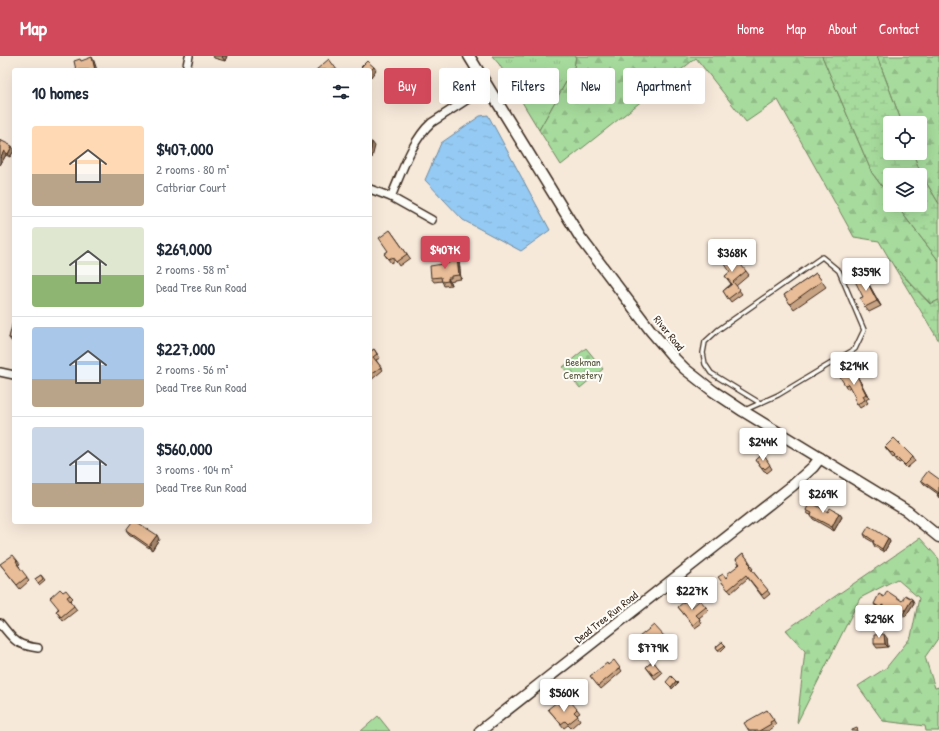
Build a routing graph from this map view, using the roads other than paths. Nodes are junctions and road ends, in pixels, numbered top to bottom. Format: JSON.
{"nodes":[{"id":1,"x":189,"y":56,"type":"edge"},
{"id":2,"x":469,"y":56,"type":"edge"},
{"id":3,"x":186,"y":68,"type":"edge"},
{"id":4,"x":477,"y":68,"type":"edge"},
{"id":5,"x":490,"y":89,"type":"edge"},
{"id":6,"x":460,"y":104,"type":"edge"},
{"id":7,"x":372,"y":190,"type":"edge"},
{"id":8,"x":391,"y":197,"type":"junction"},
{"id":9,"x":432,"y":220,"type":"dead end"},
{"id":10,"x":0,"y":372,"type":"edge"},
{"id":11,"x":12,"y":375,"type":"edge"},
{"id":12,"x":760,"y":403,"type":"junction"},
{"id":13,"x":743,"y":411,"type":"junction"},
{"id":14,"x":820,"y":458,"type":"junction"},
{"id":15,"x":939,"y":537,"type":"edge"},
{"id":16,"x":0,"y":623,"type":"edge"},
{"id":17,"x":38,"y":648,"type":"dead end"},
{"id":18,"x":480,"y":731,"type":"edge"}],
"edges":[{"from":1,"to":3,"type":"street"},
{"from":2,"to":4,"type":"main road","name":"River Road"},
{"from":5,"to":13,"type":"main road","name":"River Road"},
{"from":6,"to":8,"type":"street"},
{"from":7,"to":8,"type":"street"},
{"from":8,"to":9,"type":"street"},
{"from":10,"to":11,"type":"street"},
{"from":12,"to":12,"type":"lane"},
{"from":12,"to":13,"type":"lane"},
{"from":13,"to":14,"type":"main road","name":"River Road"},
{"from":14,"to":15,"type":"main road","name":"River Road"},
{"from":14,"to":18,"type":"main road","name":"Dead Tree Run Road"},
{"from":16,"to":17,"type":"street"}]}
